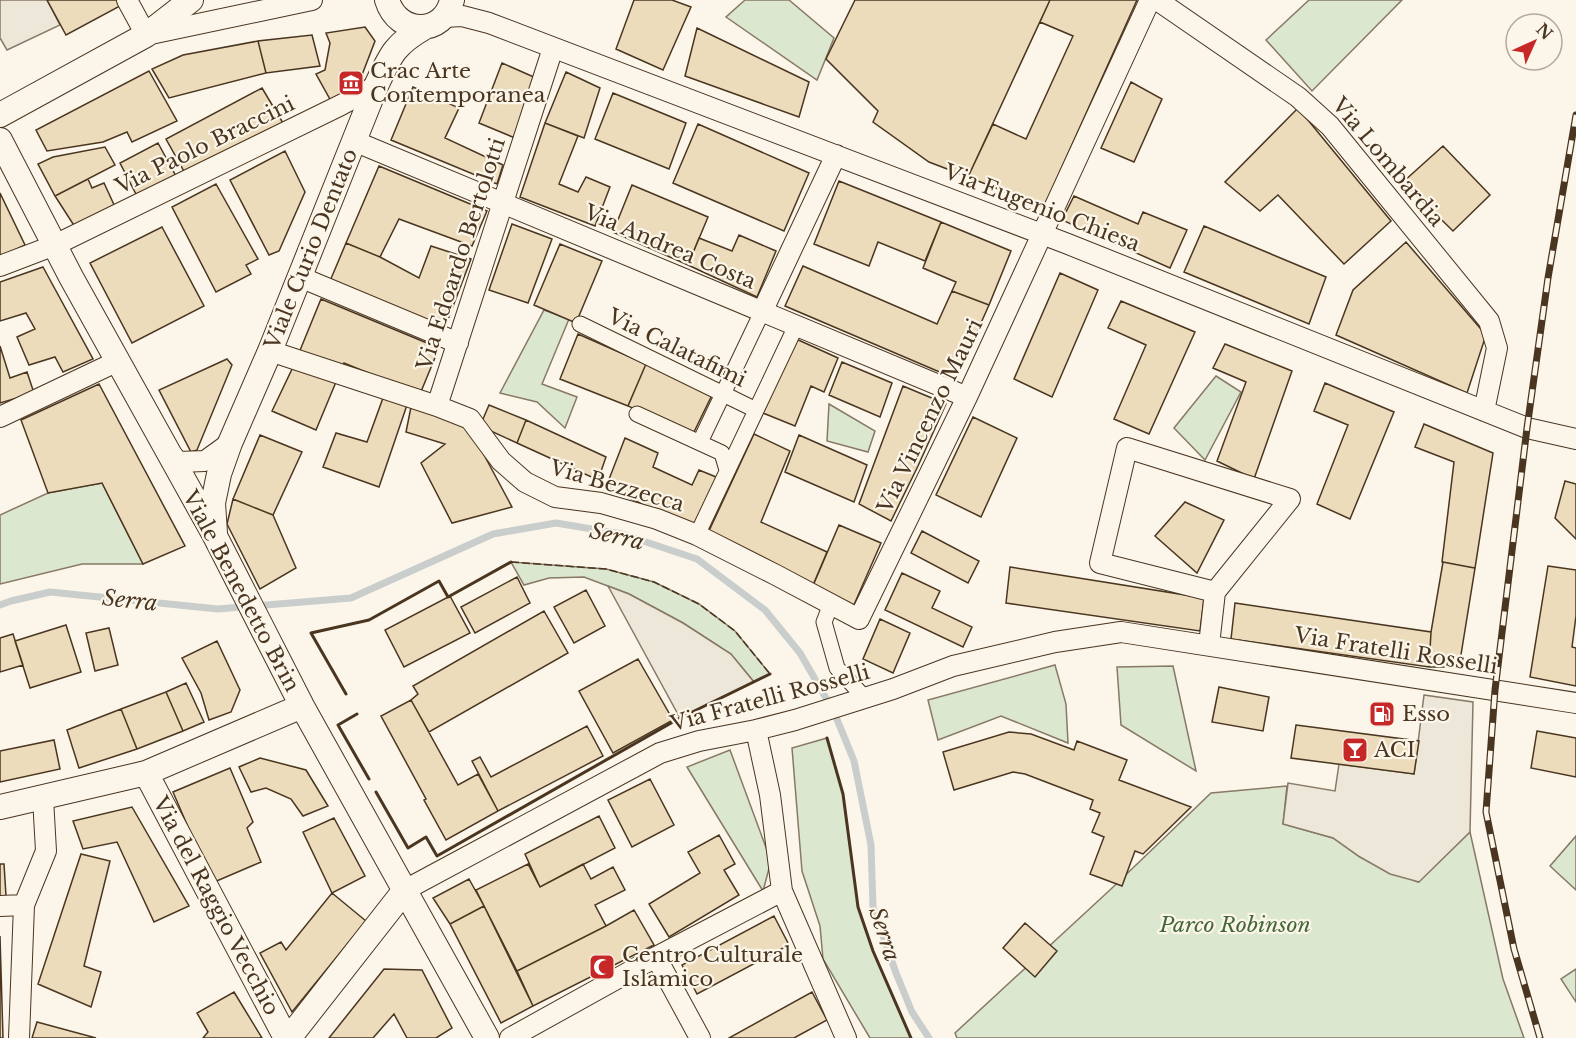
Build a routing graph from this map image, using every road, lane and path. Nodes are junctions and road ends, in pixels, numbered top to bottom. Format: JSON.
{"nodes":[{"id":1,"x":127,"y":0,"type":"edge"},
{"id":2,"x":191,"y":0,"type":"edge"},
{"id":3,"x":312,"y":0,"type":"edge"},
{"id":4,"x":463,"y":0,"type":"edge"},
{"id":5,"x":1150,"y":0,"type":"edge"},
{"id":6,"x":1157,"y":0,"type":"edge"},
{"id":7,"x":388,"y":4,"type":"edge"},
{"id":8,"x":440,"y":15,"type":"edge"},
{"id":9,"x":489,"y":23,"type":"junction"},
{"id":10,"x":146,"y":35,"type":"junction"},
{"id":11,"x":553,"y":48,"type":"junction"},
{"id":12,"x":390,"y":56,"type":"junction"},
{"id":13,"x":376,"y":86,"type":"junction"},
{"id":14,"x":0,"y":115,"type":"edge"},
{"id":15,"x":0,"y":140,"type":"edge"},
{"id":16,"x":354,"y":141,"type":"junction"},
{"id":17,"x":836,"y":154,"type":"junction"},
{"id":18,"x":503,"y":202,"type":"junction"},
{"id":19,"x":1043,"y":234,"type":"junction"},
{"id":20,"x":55,"y":245,"type":"junction"},
{"id":21,"x":0,"y":266,"type":"edge"},
{"id":22,"x":300,"y":277,"type":"junction"},
{"id":23,"x":762,"y":312,"type":"junction"},
{"id":24,"x":580,"y":324,"type":"dead end"},
{"id":25,"x":796,"y":326,"type":"junction"},
{"id":26,"x":458,"y":343,"type":"junction"},
{"id":27,"x":270,"y":351,"type":"junction"},
{"id":28,"x":118,"y":362,"type":"junction"},
{"id":29,"x":723,"y":395,"type":"junction"},
{"id":30,"x":967,"y":397,"type":"junction"},
{"id":31,"x":437,"y":406,"type":"junction"},
{"id":32,"x":756,"y":410,"type":"junction"},
{"id":33,"x":1484,"y":411,"type":"junction"},
{"id":34,"x":637,"y":414,"type":"dead end"},
{"id":35,"x":0,"y":417,"type":"edge"},
{"id":36,"x":1576,"y":439,"type":"edge"},
{"id":37,"x":700,"y":442,"type":"junction"},
{"id":38,"x":162,"y":443,"type":"junction"},
{"id":39,"x":230,"y":443,"type":"junction"},
{"id":40,"x":727,"y":470,"type":"junction"},
{"id":41,"x":215,"y":536,"type":"junction"},
{"id":42,"x":697,"y":536,"type":"junction"},
{"id":43,"x":1215,"y":592,"type":"junction"},
{"id":44,"x":831,"y":604,"type":"junction"},
{"id":45,"x":859,"y":619,"type":"joint"},
{"id":46,"x":1209,"y":645,"type":"junction"},
{"id":47,"x":857,"y":701,"type":"junction"},
{"id":48,"x":1576,"y":703,"type":"edge"},
{"id":49,"x":302,"y":706,"type":"junction"},
{"id":50,"x":756,"y":730,"type":"junction"},
{"id":51,"x":146,"y":773,"type":"junction"},
{"id":52,"x":43,"y":798,"type":"junction"},
{"id":53,"x":0,"y":807,"type":"edge"},
{"id":54,"x":405,"y":890,"type":"junction"},
{"id":55,"x":782,"y":891,"type":"junction"},
{"id":56,"x":24,"y":905,"type":"junction"},
{"id":57,"x":0,"y":906,"type":"edge"},
{"id":58,"x":656,"y":957,"type":"junction"},
{"id":59,"x":19,"y":1038,"type":"edge"},
{"id":60,"x":287,"y":1038,"type":"edge"},
{"id":61,"x":488,"y":1038,"type":"edge"},
{"id":62,"x":510,"y":1038,"type":"edge"},
{"id":63,"x":700,"y":1038,"type":"edge"},
{"id":64,"x":846,"y":1038,"type":"edge"}],
"edges":[{"from":1,"to":10,"type":"street"},
{"from":2,"to":10,"type":"street"},
{"from":3,"to":10,"type":"street"},
{"from":4,"to":9,"type":"street","name":"Via Eugenio Chiesa"},
{"from":5,"to":19,"type":"street"},
{"from":6,"to":33,"type":"street","name":"Via Lombardia"},
{"from":7,"to":8,"type":"street"},
{"from":7,"to":12,"type":"street","name":"Viale Curio Dentato"},
{"from":8,"to":9,"type":"street","name":"Via Eugenio Chiesa"},
{"from":8,"to":12,"type":"street","name":"Viale Curio Dentato"},
{"from":9,"to":11,"type":"street","name":"Via Eugenio Chiesa"},
{"from":10,"to":14,"type":"street"},
{"from":11,"to":17,"type":"street","name":"Via Eugenio Chiesa"},
{"from":11,"to":18,"type":"street","name":"Via Edoardo Bertolotti"},
{"from":12,"to":13,"type":"street","name":"Viale Curio Dentato"},
{"from":13,"to":16,"type":"street","name":"Viale Curio Dentato"},
{"from":13,"to":20,"type":"street","name":"Via Paolo Braccini"},
{"from":15,"to":20,"type":"street","name":"Viale Benedetto Brin"},
{"from":16,"to":18,"type":"street","name":"Via Andrea Costa"},
{"from":16,"to":22,"type":"street","name":"Viale Curio Dentato"},
{"from":17,"to":19,"type":"street","name":"Via Eugenio Chiesa"},
{"from":17,"to":23,"type":"street"},
{"from":18,"to":23,"type":"street","name":"Via Andrea Costa"},
{"from":18,"to":26,"type":"street","name":"Via Edoardo Bertolotti"},
{"from":19,"to":30,"type":"street","name":"Via Vincenzo Mauri"},
{"from":19,"to":33,"type":"street","name":"Via Eugenio Chiesa"},
{"from":20,"to":21,"type":"street","name":"Via Paolo Braccini"},
{"from":20,"to":28,"type":"street","name":"Viale Benedetto Brin"},
{"from":22,"to":26,"type":"street"},
{"from":22,"to":27,"type":"street","name":"Viale Curio Dentato"},
{"from":23,"to":25,"type":"street","name":"Via Andrea Costa"},
{"from":23,"to":29,"type":"street"},
{"from":24,"to":29,"type":"street","name":"Via Calatafimi"},
{"from":25,"to":30,"type":"street","name":"Via Andrea Costa"},
{"from":25,"to":32,"type":"street"},
{"from":26,"to":31,"type":"street","name":"Via Edoardo Bertolotti"},
{"from":27,"to":31,"type":"street","name":"Via Bezzecca"},
{"from":27,"to":39,"type":"street","name":"Viale Curio Dentato"},
{"from":28,"to":35,"type":"street"},
{"from":28,"to":38,"type":"street","name":"Viale Benedetto Brin"},
{"from":29,"to":32,"type":"street","name":"Via Calatafimi"},
{"from":29,"to":37,"type":"street"},
{"from":30,"to":45,"type":"street","name":"Via Vincenzo Mauri"},
{"from":31,"to":42,"type":"street","name":"Via Bezzecca"},
{"from":32,"to":40,"type":"street"},
{"from":33,"to":36,"type":"street","name":"Via Eugenio Chiesa"},
{"from":34,"to":37,"type":"street"},
{"from":37,"to":40,"type":"street"},
{"from":38,"to":39,"type":"street"},
{"from":38,"to":41,"type":"street","name":"Viale Benedetto Brin"},
{"from":39,"to":41,"type":"street","name":"Viale Curio Dentato"},
{"from":40,"to":42,"type":"street"},
{"from":41,"to":49,"type":"street","name":"Viale Benedetto Brin"},
{"from":42,"to":44,"type":"street","name":"Via Bezzecca"},
{"from":43,"to":43,"type":"street"},
{"from":43,"to":46,"type":"street"},
{"from":44,"to":45,"type":"street","name":"Via Bezzecca"},
{"from":44,"to":47,"type":"street"},
{"from":46,"to":47,"type":"street","name":"Via Fratelli Rosselli"},
{"from":46,"to":48,"type":"street","name":"Via Fratelli Rosselli"},
{"from":47,"to":50,"type":"street","name":"Via Fratelli Rosselli"},
{"from":49,"to":51,"type":"street"},
{"from":49,"to":54,"type":"street","name":"Viale Benedetto Brin"},
{"from":50,"to":54,"type":"street","name":"Via Fratelli Rosselli"},
{"from":50,"to":55,"type":"street"},
{"from":51,"to":52,"type":"street"},
{"from":51,"to":60,"type":"street","name":"Via del Raggio Vecchio"},
{"from":52,"to":53,"type":"street"},
{"from":52,"to":56,"type":"street"},
{"from":54,"to":60,"type":"street"},
{"from":54,"to":61,"type":"street","name":"Viale Benedetto Brin"},
{"from":55,"to":58,"type":"street"},
{"from":55,"to":64,"type":"street"},
{"from":56,"to":57,"type":"street"},
{"from":56,"to":59,"type":"street"},
{"from":58,"to":62,"type":"street"},
{"from":58,"to":63,"type":"street"}]}
